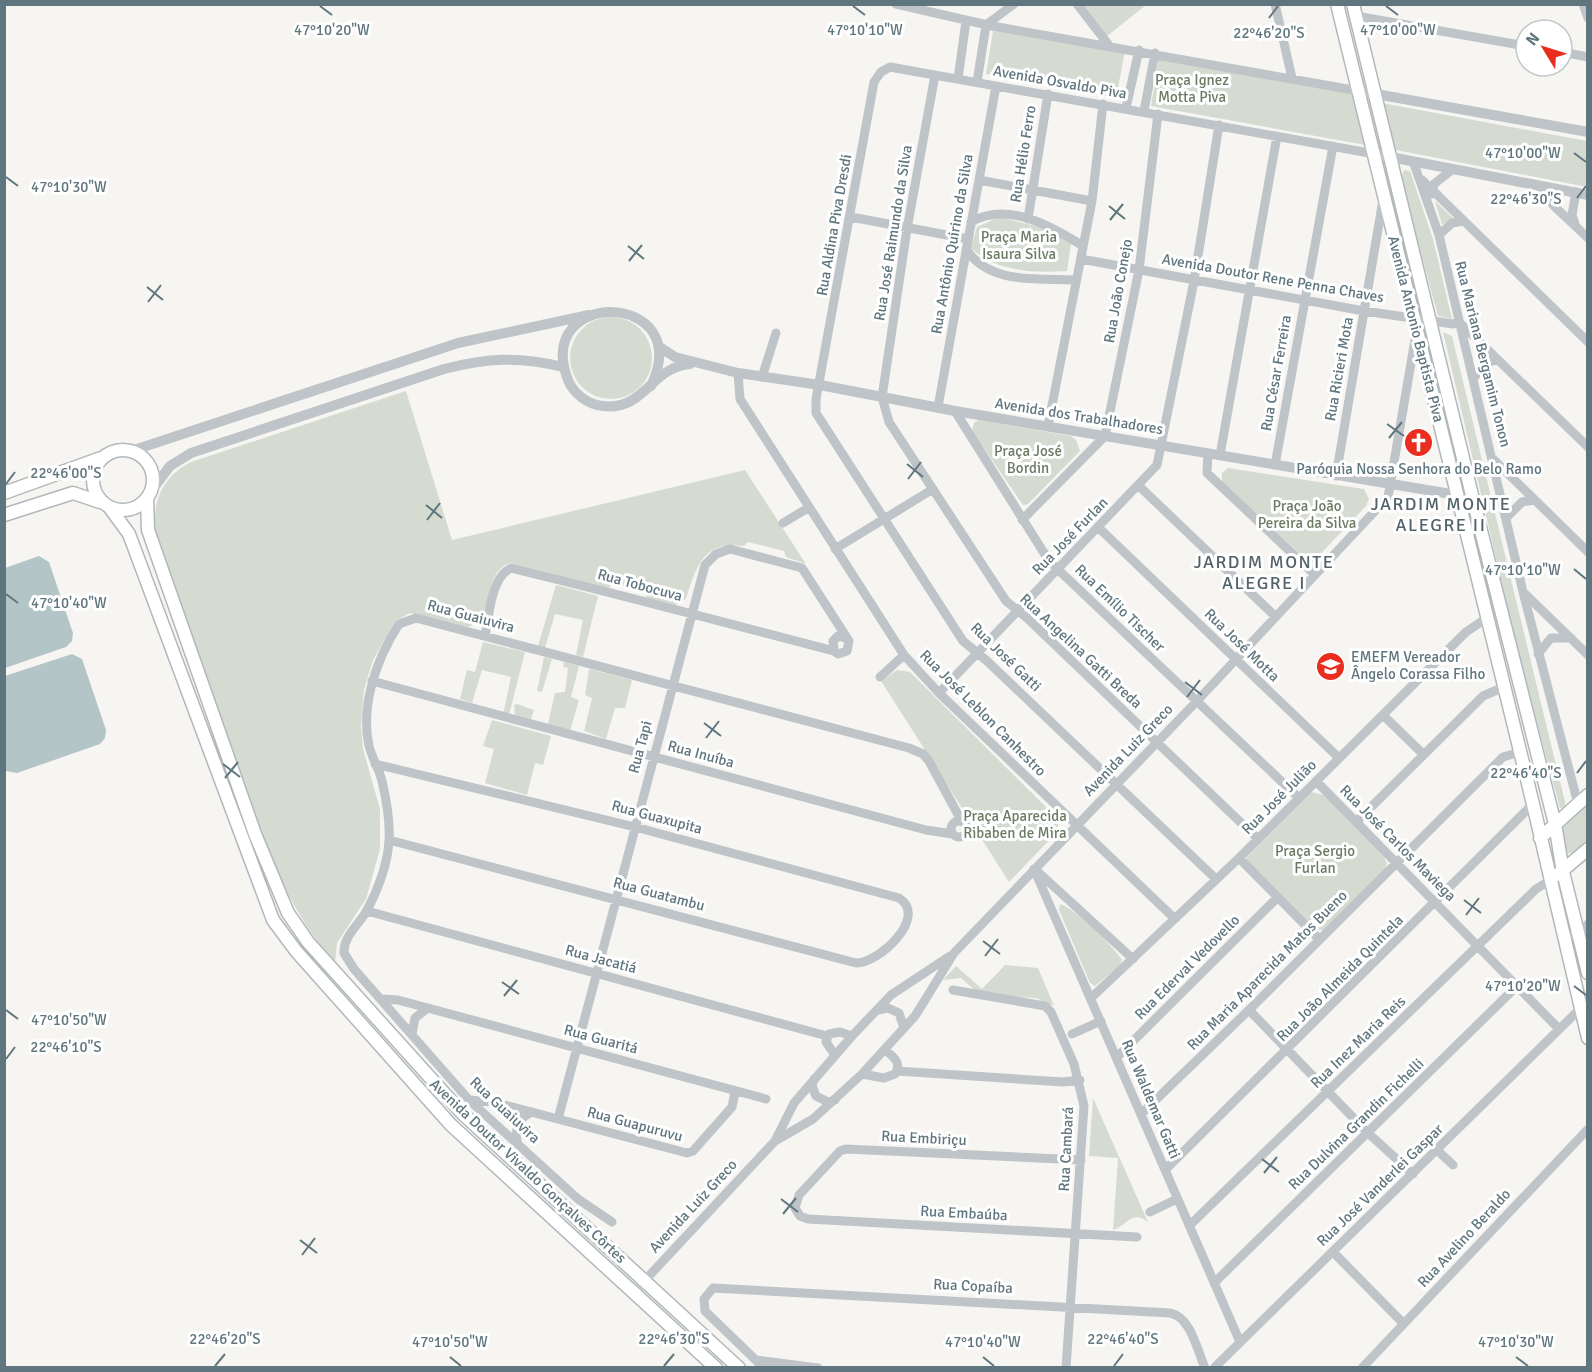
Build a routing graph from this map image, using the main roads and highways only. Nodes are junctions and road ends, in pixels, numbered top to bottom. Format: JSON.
{"nodes":[{"id":1,"x":1337,"y":4,"type":"edge"},
{"id":2,"x":1354,"y":10,"type":"edge"},
{"id":3,"x":103,"y":458,"type":"junction"},
{"id":4,"x":4,"y":493,"type":"edge"},
{"id":5,"x":149,"y":495,"type":"junction"},
{"id":6,"x":106,"y":505,"type":"junction"},
{"id":7,"x":4,"y":515,"type":"edge"},
{"id":8,"x":1489,"y":562,"type":"junction"},
{"id":9,"x":1474,"y":566,"type":"junction"},
{"id":10,"x":1583,"y":799,"type":"edge"},
{"id":11,"x":1555,"y":824,"type":"junction"},
{"id":12,"x":1540,"y":838,"type":"junction"},
{"id":13,"x":1587,"y":849,"type":"edge"},
{"id":14,"x":1563,"y":872,"type":"junction"},
{"id":15,"x":1549,"y":881,"type":"junction"},
{"id":16,"x":1583,"y":929,"type":"edge"},
{"id":17,"x":1587,"y":972,"type":"edge"},
{"id":18,"x":1584,"y":1004,"type":"edge"},
{"id":19,"x":1587,"y":1036,"type":"edge"},
{"id":20,"x":716,"y":1368,"type":"edge"},
{"id":21,"x":739,"y":1368,"type":"edge"}],
"edges":[{"from":1,"to":9,"type":"main road","name":"Avenida Antonio Baptista Piva"},
{"from":2,"to":8,"type":"main road","name":"Avenida Antonio Baptista Piva"},
{"from":3,"to":4,"type":"main road"},
{"from":3,"to":5,"type":"main road"},
{"from":3,"to":6,"type":"main road"},
{"from":5,"to":6,"type":"main road"},
{"from":5,"to":21,"type":"main road","name":"Avenida Doutor Vivaldo Gonçalves Côrtes"},
{"from":6,"to":7,"type":"main road"},
{"from":6,"to":20,"type":"main road","name":"Avenida Doutor Vivaldo Gonçalves Côrtes"},
{"from":8,"to":9,"type":"main road"},
{"from":8,"to":11,"type":"main road","name":"Avenida Antonio Baptista Piva"},
{"from":9,"to":12,"type":"main road","name":"Avenida Antonio Baptista Piva"},
{"from":10,"to":11,"type":"main road"},
{"from":11,"to":12,"type":"main road"},
{"from":11,"to":14,"type":"main road","name":"Avenida Antonio Baptista Piva"},
{"from":12,"to":15,"type":"main road","name":"Avenida Antonio Baptista Piva"},
{"from":13,"to":14,"type":"main road"},
{"from":14,"to":15,"type":"main road"},
{"from":14,"to":16,"type":"main road","name":"Avenida Antonio Baptista Piva"},
{"from":15,"to":18,"type":"main road","name":"Avenida Antonio Baptista Piva"},
{"from":16,"to":17,"type":"main road","name":"Avenida Antonio Baptista Piva"},
{"from":18,"to":19,"type":"main road","name":"Avenida Antonio Baptista Piva"}]}
